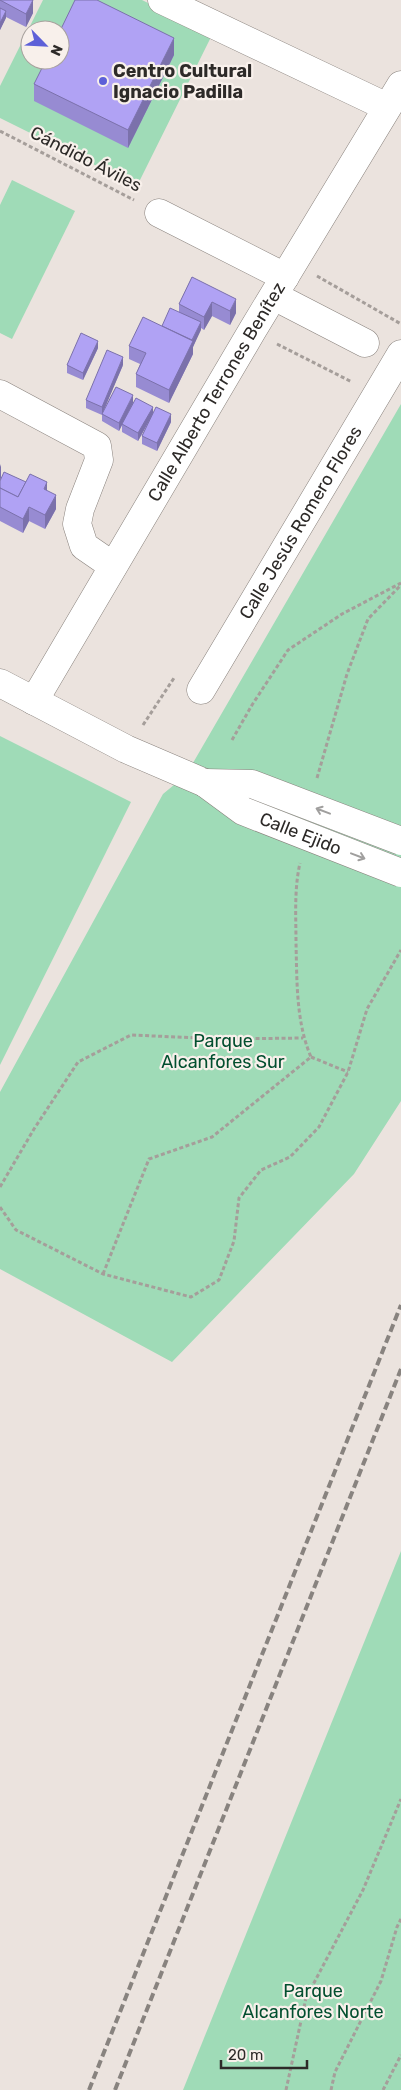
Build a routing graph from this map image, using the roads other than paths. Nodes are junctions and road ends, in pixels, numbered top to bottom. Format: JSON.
{"nodes":[{"id":1,"x":162,"y":0,"type":"edge"},
{"id":2,"x":394,"y":96,"type":"edge"},
{"id":3,"x":160,"y":213,"type":"road end"},
{"id":4,"x":284,"y":279,"type":"junction"},
{"id":5,"x":366,"y":344,"type":"dead end"},
{"id":6,"x":401,"y":354,"type":"edge"},
{"id":7,"x":0,"y":394,"type":"edge"},
{"id":8,"x":113,"y":566,"type":"junction"},
{"id":9,"x":0,"y":683,"type":"edge"},
{"id":10,"x":201,"y":690,"type":"road end"},
{"id":11,"x":34,"y":701,"type":"junction"},
{"id":12,"x":205,"y":783,"type":"junction"},
{"id":13,"x":401,"y":841,"type":"edge"},
{"id":14,"x":401,"y":873,"type":"edge"}],
"edges":[{"from":1,"to":2,"type":"street"},
{"from":2,"to":4,"type":"street","name":"Calle Alberto Terrones Benítez"},
{"from":3,"to":4,"type":"street"},
{"from":4,"to":5,"type":"street"},
{"from":4,"to":8,"type":"street","name":"Calle Alberto Terrones Benítez"},
{"from":6,"to":10,"type":"street","name":"Calle Jesús Romero Flores"},
{"from":7,"to":8,"type":"street"},
{"from":8,"to":11,"type":"street","name":"Calle Alberto Terrones Benítez"},
{"from":9,"to":11,"type":"street","name":"Calle Ejido"},
{"from":11,"to":12,"type":"street","name":"Calle Ejido"},
{"from":13,"to":12,"type":"street","name":"Calle Ejido","one_way":true,"bridge":true},
{"from":12,"to":14,"type":"street","name":"Calle Ejido","one_way":true,"bridge":true}]}
